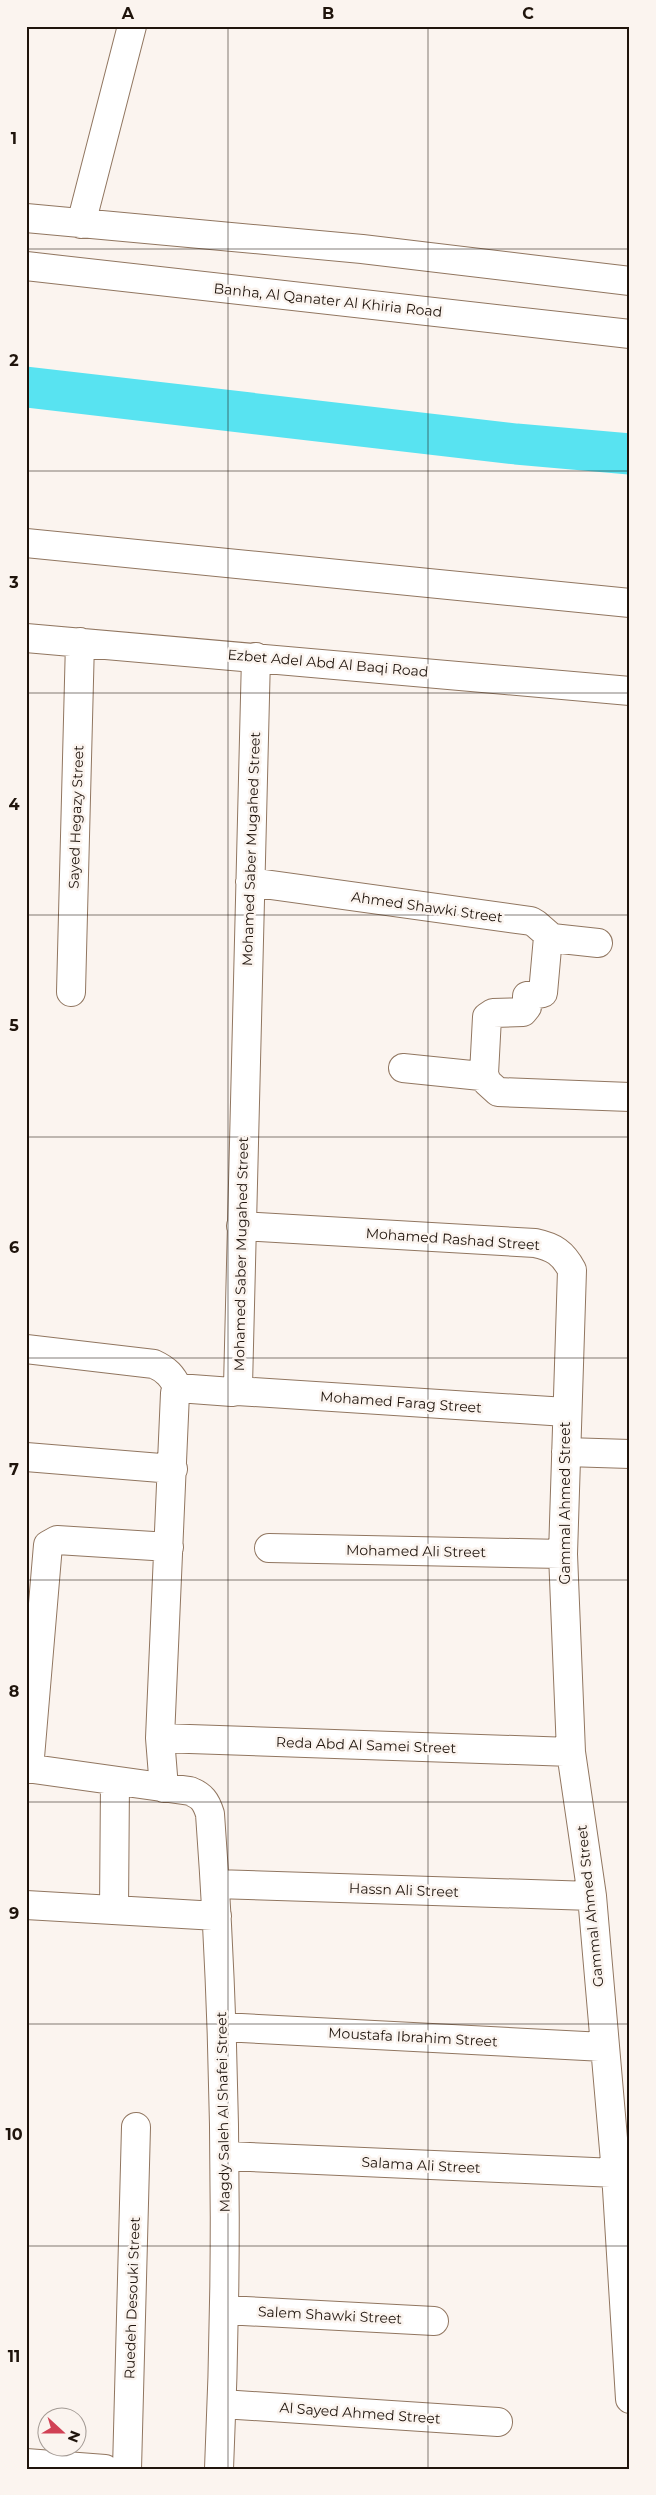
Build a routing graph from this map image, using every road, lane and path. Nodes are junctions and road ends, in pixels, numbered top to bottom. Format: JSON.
{"nodes":[{"id":1,"x":132,"y":26,"type":"edge"},
{"id":2,"x":26,"y":218,"type":"edge"},
{"id":3,"x":81,"y":224,"type":"junction"},
{"id":4,"x":26,"y":266,"type":"edge"},
{"id":5,"x":630,"y":282,"type":"edge"},
{"id":6,"x":630,"y":334,"type":"edge"},
{"id":7,"x":26,"y":543,"type":"edge"},
{"id":8,"x":630,"y":603,"type":"edge"},
{"id":9,"x":26,"y":638,"type":"edge"},
{"id":10,"x":80,"y":642,"type":"junction"},
{"id":11,"x":256,"y":657,"type":"junction"},
{"id":12,"x":630,"y":691,"type":"edge"},
{"id":13,"x":250,"y":882,"type":"junction"},
{"id":14,"x":548,"y":937,"type":"junction"},
{"id":15,"x":598,"y":943,"type":"dead end"},
{"id":16,"x":71,"y":992,"type":"dead end"},
{"id":17,"x":403,"y":1068,"type":"dead end"},
{"id":18,"x":484,"y":1074,"type":"junction"},
{"id":19,"x":630,"y":1097,"type":"edge"},
{"id":20,"x":241,"y":1226,"type":"junction"},
{"id":21,"x":26,"y":1349,"type":"edge"},
{"id":22,"x":178,"y":1388,"type":"junction"},
{"id":23,"x":237,"y":1391,"type":"junction"},
{"id":24,"x":566,"y":1412,"type":"junction"},
{"id":25,"x":566,"y":1452,"type":"junction"},
{"id":26,"x":630,"y":1454,"type":"edge"},
{"id":27,"x":26,"y":1457,"type":"edge"},
{"id":28,"x":173,"y":1469,"type":"junction"},
{"id":29,"x":169,"y":1547,"type":"junction"},
{"id":30,"x":269,"y":1548,"type":"dead end"},
{"id":31,"x":563,"y":1554,"type":"junction"},
{"id":32,"x":160,"y":1738,"type":"junction"},
{"id":33,"x":571,"y":1752,"type":"junction"},
{"id":34,"x":28,"y":1768,"type":"edge"},
{"id":35,"x":115,"y":1781,"type":"junction"},
{"id":36,"x":164,"y":1788,"type":"junction"},
{"id":37,"x":215,"y":1884,"type":"junction"},
{"id":38,"x":592,"y":1896,"type":"junction"},
{"id":39,"x":26,"y":1905,"type":"edge"},
{"id":40,"x":114,"y":1910,"type":"junction"},
{"id":41,"x":217,"y":1916,"type":"junction"},
{"id":42,"x":222,"y":2027,"type":"junction"},
{"id":43,"x":604,"y":2047,"type":"junction"},
{"id":44,"x":136,"y":2127,"type":"dead end"},
{"id":45,"x":226,"y":2156,"type":"junction"},
{"id":46,"x":616,"y":2173,"type":"junction"},
{"id":47,"x":225,"y":2310,"type":"junction"},
{"id":48,"x":434,"y":2321,"type":"dead end"},
{"id":49,"x":630,"y":2400,"type":"edge"},
{"id":50,"x":222,"y":2404,"type":"junction"},
{"id":51,"x":498,"y":2422,"type":"dead end"},
{"id":52,"x":26,"y":2463,"type":"edge"},
{"id":53,"x":105,"y":2469,"type":"edge"},
{"id":54,"x":127,"y":2469,"type":"edge"},
{"id":55,"x":219,"y":2469,"type":"edge"}],
"edges":[{"from":1,"to":3,"type":"street"},
{"from":2,"to":3,"type":"street"},
{"from":3,"to":5,"type":"street"},
{"from":4,"to":6,"type":"street","name":"Banha, Al Qanater Al Khiria Road"},
{"from":7,"to":8,"type":"street"},
{"from":9,"to":10,"type":"street","name":"Ezbet Adel Abd Al Baqi Road"},
{"from":10,"to":11,"type":"street","name":"Ezbet Adel Abd Al Baqi Road"},
{"from":10,"to":16,"type":"street","name":"Sayed Hegazy Street"},
{"from":11,"to":12,"type":"street","name":"Ezbet Adel Abd Al Baqi Road"},
{"from":11,"to":13,"type":"street","name":"Mohamed Saber Mugahed Street"},
{"from":13,"to":14,"type":"street","name":"Ahmed Shawki Street"},
{"from":13,"to":20,"type":"street","name":"Mohamed Saber Mugahed Street"},
{"from":14,"to":15,"type":"street"},
{"from":14,"to":18,"type":"street"},
{"from":17,"to":18,"type":"street"},
{"from":18,"to":19,"type":"street"},
{"from":20,"to":23,"type":"street","name":"Mohamed Saber Mugahed Street"},
{"from":20,"to":24,"type":"street","name":"Mohamed Rashad Street"},
{"from":21,"to":22,"type":"street"},
{"from":22,"to":23,"type":"street","name":"Mohamed Saber Mugahed Street"},
{"from":22,"to":28,"type":"street"},
{"from":23,"to":24,"type":"street","name":"Mohamed Farag Street"},
{"from":24,"to":25,"type":"street","name":"Gammal Ahmed Street"},
{"from":25,"to":26,"type":"street"},
{"from":25,"to":31,"type":"street","name":"Gammal Ahmed Street"},
{"from":27,"to":28,"type":"street"},
{"from":28,"to":29,"type":"street"},
{"from":29,"to":32,"type":"street"},
{"from":29,"to":34,"type":"street"},
{"from":30,"to":31,"type":"street","name":"Mohamed Ali Street"},
{"from":31,"to":33,"type":"street","name":"Gammal Ahmed Street"},
{"from":32,"to":33,"type":"street","name":"Reda Abd Al Samei Street"},
{"from":32,"to":36,"type":"street"},
{"from":33,"to":38,"type":"street","name":"Gammal Ahmed Street"},
{"from":34,"to":35,"type":"street","name":"Magdy Saleh Al Shafei Street"},
{"from":35,"to":36,"type":"street","name":"Magdy Saleh Al Shafei Street"},
{"from":35,"to":40,"type":"street"},
{"from":36,"to":37,"type":"street","name":"Magdy Saleh Al Shafei Street"},
{"from":37,"to":38,"type":"street","name":"Hassn Ali Street"},
{"from":37,"to":41,"type":"street","name":"Magdy Saleh Al Shafei Street"},
{"from":38,"to":43,"type":"street","name":"Gammal Ahmed Street"},
{"from":39,"to":40,"type":"street"},
{"from":40,"to":41,"type":"street"},
{"from":41,"to":42,"type":"street","name":"Magdy Saleh Al Shafei Street"},
{"from":42,"to":43,"type":"street","name":"Moustafa Ibrahim Street"},
{"from":42,"to":45,"type":"street","name":"Magdy Saleh Al Shafei Street"},
{"from":43,"to":46,"type":"street","name":"Gammal Ahmed Street"},
{"from":44,"to":54,"type":"street","name":"Ruedeh Desouki Street"},
{"from":45,"to":46,"type":"street","name":"Salama Ali Street"},
{"from":45,"to":47,"type":"street","name":"Magdy Saleh Al Shafei Street"},
{"from":46,"to":49,"type":"street","name":"Gammal Ahmed Street"},
{"from":47,"to":48,"type":"street","name":"Salem Shawki Street"},
{"from":47,"to":50,"type":"street","name":"Magdy Saleh Al Shafei Street"},
{"from":50,"to":51,"type":"street","name":"Al Sayed Ahmed Street"},
{"from":50,"to":55,"type":"street","name":"Magdy Saleh Al Shafei Street"},
{"from":52,"to":53,"type":"street"}]}
